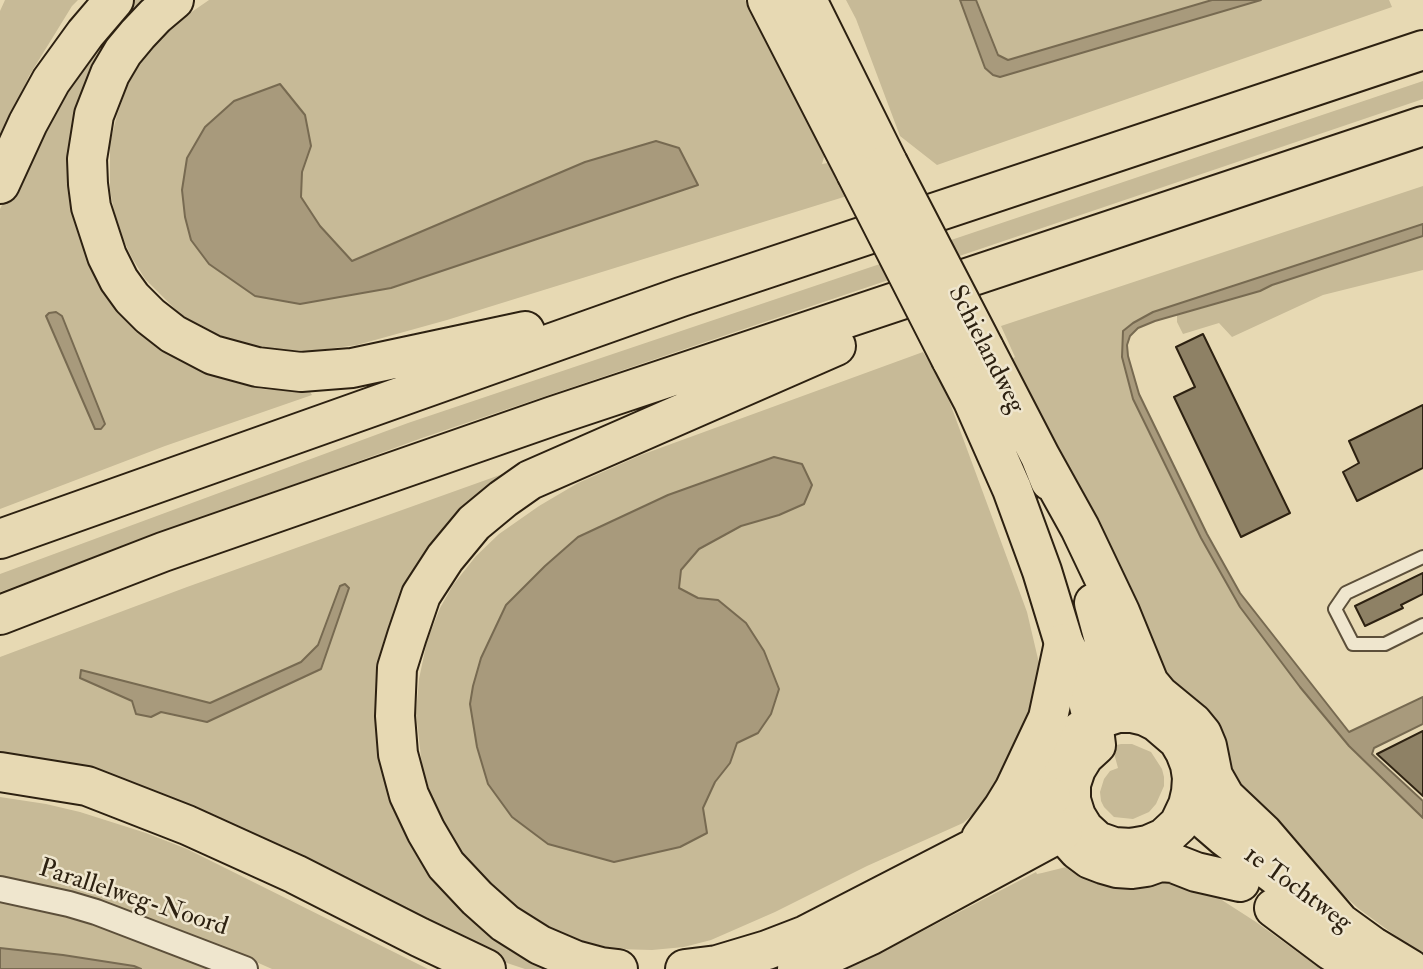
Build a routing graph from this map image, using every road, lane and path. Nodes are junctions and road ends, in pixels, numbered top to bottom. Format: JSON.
{"nodes":[{"id":1,"x":114,"y":0,"type":"edge"},
{"id":2,"x":174,"y":0,"type":"edge"},
{"id":3,"x":767,"y":0,"type":"edge"},
{"id":4,"x":807,"y":0,"type":"edge"},
{"id":5,"x":1423,"y":50,"type":"edge"},
{"id":6,"x":1423,"y":126,"type":"edge"},
{"id":7,"x":872,"y":168,"type":"junction"},
{"id":8,"x":0,"y":184,"type":"edge"},
{"id":9,"x":1068,"y":246,"type":"junction"},
{"id":10,"x":681,"y":298,"type":"junction"},
{"id":11,"x":967,"y":354,"type":"junction"},
{"id":12,"x":1040,"y":456,"type":"junction"},
{"id":13,"x":0,"y":539,"type":"edge"},
{"id":14,"x":1423,"y":557,"type":"edge"},
{"id":15,"x":0,"y":615,"type":"edge"},
{"id":16,"x":1423,"y":625,"type":"edge"},
{"id":17,"x":1064,"y":643,"type":"junction"},
{"id":18,"x":1132,"y":713,"type":"junction"},
{"id":19,"x":1089,"y":733,"type":"junction"},
{"id":20,"x":0,"y":772,"type":"edge"},
{"id":21,"x":1188,"y":805,"type":"junction"},
{"id":22,"x":1069,"y":827,"type":"junction"},
{"id":23,"x":1162,"y":850,"type":"junction"},
{"id":24,"x":978,"y":862,"type":"junction"},
{"id":25,"x":0,"y":889,"type":"edge"},
{"id":26,"x":1341,"y":924,"type":"junction"},
{"id":27,"x":245,"y":969,"type":"edge"},
{"id":28,"x":486,"y":969,"type":"edge"},
{"id":29,"x":618,"y":969,"type":"edge"},
{"id":30,"x":685,"y":969,"type":"edge"},
{"id":31,"x":797,"y":969,"type":"edge"},
{"id":32,"x":1359,"y":969,"type":"edge"},
{"id":33,"x":1410,"y":969,"type":"edge"}],
"edges":[{"from":1,"to":8,"type":"main road"},
{"from":2,"to":10,"type":"main road"},
{"from":3,"to":7,"type":"main road","name":"Schielandweg"},
{"from":4,"to":7,"type":"main road","name":"Schielandweg"},
{"from":5,"to":10,"type":"main road"},
{"from":6,"to":9,"type":"main road"},
{"from":7,"to":11,"type":"main road","name":"Schielandweg","bridge":true},
{"from":9,"to":15,"type":"main road"},
{"from":9,"to":29,"type":"main road"},
{"from":10,"to":13,"type":"main road"},
{"from":11,"to":12,"type":"main road","name":"Schielandweg"},
{"from":11,"to":17,"type":"main road","name":"Schielandweg"},
{"from":12,"to":18,"type":"main road","name":"Schielandweg"},
{"from":12,"to":26,"type":"main road"},
{"from":14,"to":16,"type":"lane"},
{"from":17,"to":19,"type":"main road","name":"Schielandweg"},
{"from":17,"to":24,"type":"main road"},
{"from":18,"to":19,"type":"main road"},
{"from":18,"to":21,"type":"main road"},
{"from":19,"to":22,"type":"main road"},
{"from":20,"to":28,"type":"main road"},
{"from":21,"to":23,"type":"main road"},
{"from":21,"to":26,"type":"main road","name":"1e Tochtweg"},
{"from":22,"to":23,"type":"main road"},
{"from":22,"to":24,"type":"main road"},
{"from":22,"to":24,"type":"main road"},
{"from":23,"to":32,"type":"main road","name":"1e Tochtweg"},
{"from":24,"to":30,"type":"main road"},
{"from":24,"to":31,"type":"main road"},
{"from":25,"to":27,"type":"street","name":"Parallelweg-Noord"},
{"from":26,"to":33,"type":"main road","name":"1e Tochtweg"}]}
